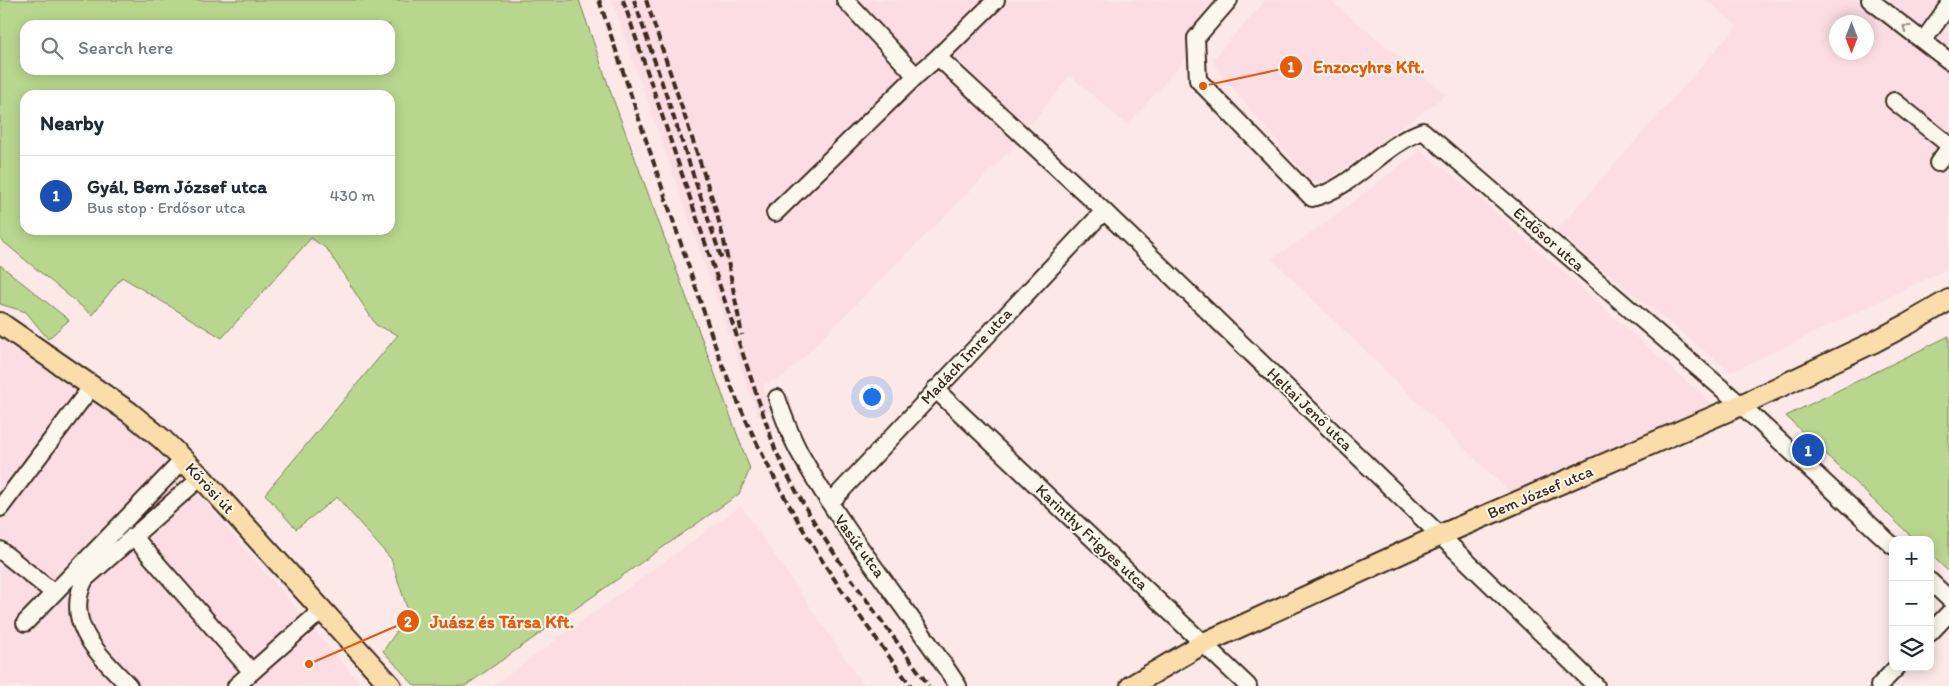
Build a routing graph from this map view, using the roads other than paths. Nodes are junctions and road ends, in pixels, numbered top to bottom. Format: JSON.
{"nodes":[{"id":1,"x":846,"y":0,"type":"edge"},
{"id":2,"x":996,"y":0,"type":"edge"},
{"id":3,"x":1229,"y":0,"type":"edge"},
{"id":4,"x":1870,"y":0,"type":"edge"},
{"id":5,"x":1949,"y":6,"type":"edge"},
{"id":6,"x":1923,"y":41,"type":"junction"},
{"id":7,"x":938,"y":57,"type":"junction"},
{"id":8,"x":1949,"y":61,"type":"edge"},
{"id":9,"x":916,"y":76,"type":"junction"},
{"id":10,"x":1894,"y":101,"type":"dead end"},
{"id":11,"x":1949,"y":147,"type":"edge"},
{"id":12,"x":1938,"y":163,"type":"dead end"},
{"id":13,"x":1104,"y":211,"type":"junction"},
{"id":14,"x":774,"y":213,"type":"dead end"},
{"id":15,"x":1949,"y":300,"type":"edge"},
{"id":16,"x":0,"y":322,"type":"edge"},
{"id":17,"x":92,"y":386,"type":"junction"},
{"id":18,"x":935,"y":389,"type":"junction"},
{"id":19,"x":777,"y":398,"type":"dead end"},
{"id":20,"x":1741,"y":405,"type":"junction"},
{"id":21,"x":184,"y":459,"type":"junction"},
{"id":22,"x":201,"y":476,"type":"junction"},
{"id":23,"x":830,"y":503,"type":"junction"},
{"id":24,"x":0,"y":508,"type":"edge"},
{"id":25,"x":1441,"y":535,"type":"junction"},
{"id":26,"x":134,"y":536,"type":"junction"},
{"id":27,"x":1889,"y":542,"type":"edge"},
{"id":28,"x":0,"y":550,"type":"edge"},
{"id":29,"x":1934,"y":585,"type":"edge"},
{"id":30,"x":54,"y":593,"type":"junction"},
{"id":31,"x":1949,"y":599,"type":"edge"},
{"id":32,"x":322,"y":610,"type":"junction"},
{"id":33,"x":1949,"y":613,"type":"edge"},
{"id":34,"x":25,"y":623,"type":"dead end"},
{"id":35,"x":1934,"y":628,"type":"edge"},
{"id":36,"x":1204,"y":643,"type":"junction"},
{"id":37,"x":1893,"y":671,"type":"edge"},
{"id":38,"x":252,"y":672,"type":"junction"},
{"id":39,"x":129,"y":686,"type":"edge"},
{"id":40,"x":236,"y":686,"type":"edge"},
{"id":41,"x":391,"y":686,"type":"edge"},
{"id":42,"x":958,"y":686,"type":"edge"},
{"id":43,"x":1131,"y":686,"type":"edge"},
{"id":44,"x":1248,"y":686,"type":"edge"},
{"id":45,"x":1596,"y":686,"type":"edge"},
{"id":46,"x":1879,"y":686,"type":"edge"}],
"edges":[{"from":1,"to":9,"type":"street"},
{"from":2,"to":7,"type":"street"},
{"from":3,"to":20,"type":"street","name":"Erdősor utca"},
{"from":6,"to":4,"type":"street","one_way":true},
{"from":5,"to":6,"type":"street"},
{"from":6,"to":8,"type":"street"},
{"from":7,"to":9,"type":"street"},
{"from":7,"to":13,"type":"street","name":"Heltai Jenő utca"},
{"from":9,"to":14,"type":"street"},
{"from":10,"to":11,"type":"street"},
{"from":11,"to":12,"type":"street"},
{"from":13,"to":18,"type":"street","name":"Madách Imre utca"},
{"from":13,"to":25,"type":"street","name":"Heltai Jenő utca"},
{"from":15,"to":20,"type":"main road","name":"Bem József utca"},
{"from":16,"to":17,"type":"main road","name":"Kőrösi út"},
{"from":17,"to":21,"type":"main road","name":"Kőrösi út"},
{"from":17,"to":24,"type":"street"},
{"from":18,"to":23,"type":"street","name":"Madách Imre utca"},
{"from":18,"to":36,"type":"street","name":"Karinthy Frigyes utca"},
{"from":19,"to":23,"type":"street","name":"Vasút utca"},
{"from":20,"to":25,"type":"main road","name":"Bem József utca"},
{"from":20,"to":27,"type":"street","name":"Erdősor utca"},
{"from":21,"to":22,"type":"main road","name":"Kőrösi út"},
{"from":21,"to":30,"type":"street"},
{"from":22,"to":26,"type":"street"},
{"from":22,"to":32,"type":"main road","name":"Kőrösi út"},
{"from":23,"to":42,"type":"street","name":"Vasút utca"},
{"from":25,"to":36,"type":"main road","name":"Bem József utca"},
{"from":25,"to":45,"type":"street","name":"Heltai Jenő utca"},
{"from":26,"to":38,"type":"street"},
{"from":26,"to":39,"type":"street"},
{"from":28,"to":30,"type":"street"},
{"from":29,"to":31,"type":"street"},
{"from":30,"to":34,"type":"street"},
{"from":32,"to":38,"type":"street"},
{"from":32,"to":41,"type":"main road","name":"Kőrösi út"},
{"from":33,"to":35,"type":"street"},
{"from":36,"to":43,"type":"main road","name":"Bem József utca"},
{"from":36,"to":44,"type":"street","name":"Karinthy Frigyes utca"},
{"from":37,"to":46,"type":"street"},
{"from":38,"to":40,"type":"street"}]}
